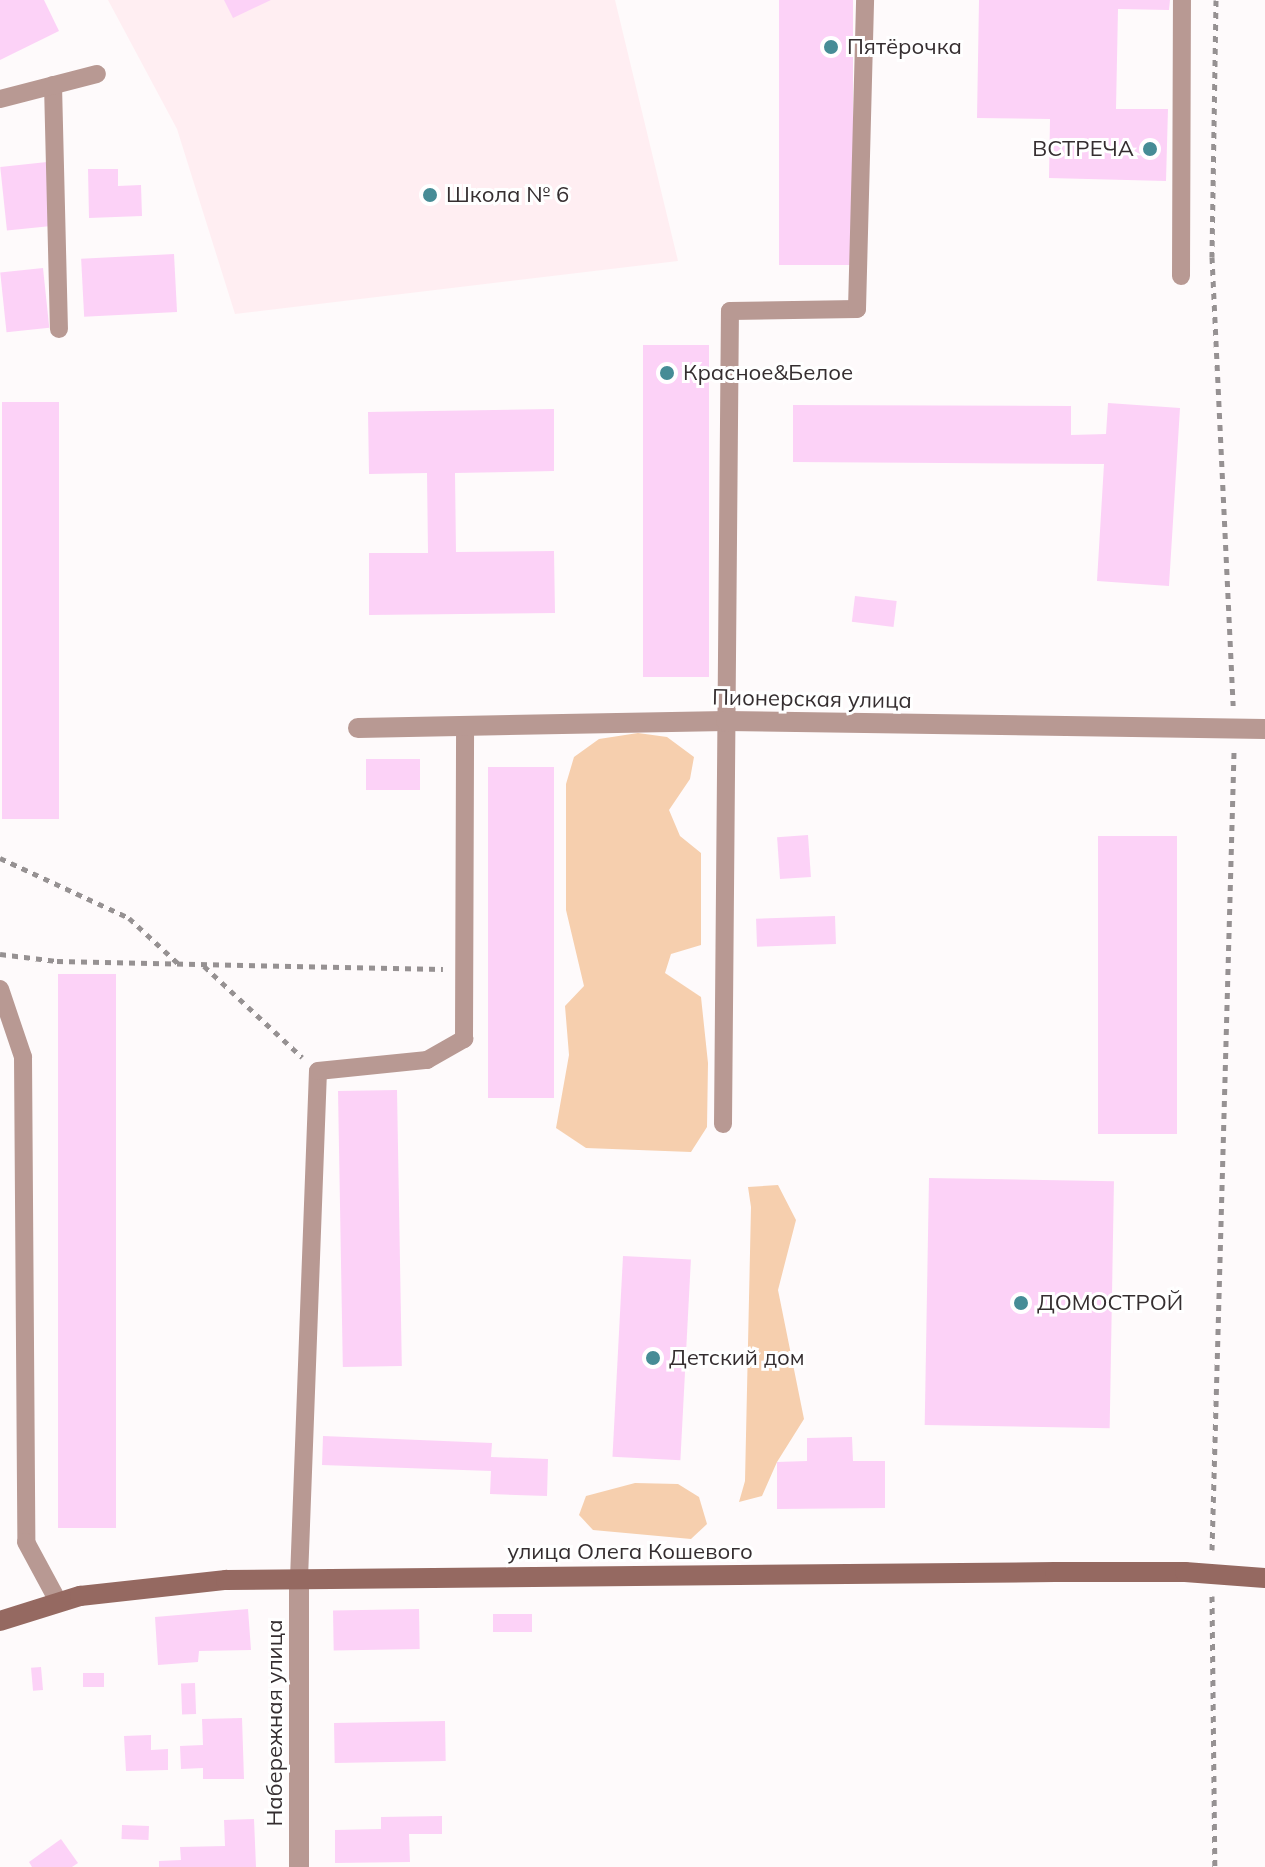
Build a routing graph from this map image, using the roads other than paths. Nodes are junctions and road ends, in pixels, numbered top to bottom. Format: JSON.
{"nodes":[{"id":1,"x":865,"y":0,"type":"edge"},
{"id":2,"x":1182,"y":0,"type":"edge"},
{"id":3,"x":97,"y":74,"type":"dead end"},
{"id":4,"x":53,"y":85,"type":"junction"},
{"id":5,"x":0,"y":99,"type":"edge"},
{"id":6,"x":1181,"y":276,"type":"dead end"},
{"id":7,"x":59,"y":329,"type":"dead end"},
{"id":8,"x":726,"y":721,"type":"junction"},
{"id":9,"x":465,"y":726,"type":"junction"},
{"id":10,"x":358,"y":728,"type":"dead end"},
{"id":11,"x":1265,"y":729,"type":"edge"},
{"id":12,"x":0,"y":989,"type":"edge"},
{"id":13,"x":723,"y":1124,"type":"dead end"},
{"id":14,"x":1265,"y":1578,"type":"edge"},
{"id":15,"x":299,"y":1579,"type":"junction"},
{"id":16,"x":59,"y":1603,"type":"junction"},
{"id":17,"x":0,"y":1621,"type":"edge"},
{"id":18,"x":299,"y":1867,"type":"edge"}],
"edges":[{"from":1,"to":8,"type":"lane"},
{"from":2,"to":6,"type":"lane"},
{"from":3,"to":4,"type":"lane"},
{"from":4,"to":5,"type":"lane"},
{"from":4,"to":7,"type":"lane"},
{"from":8,"to":9,"type":"street","name":"Пионерская улица"},
{"from":8,"to":11,"type":"street","name":"Пионерская улица"},
{"from":8,"to":13,"type":"lane"},
{"from":9,"to":10,"type":"street","name":"Пионерская улица"},
{"from":9,"to":15,"type":"lane"},
{"from":12,"to":16,"type":"lane"},
{"from":14,"to":15,"type":"main road","name":"улица Олега Кошевого"},
{"from":15,"to":16,"type":"main road","name":"улица Олега Кошевого"},
{"from":15,"to":18,"type":"street","name":"Набережная улица"},
{"from":16,"to":17,"type":"main road","name":"улица Олега Кошевого"}]}
